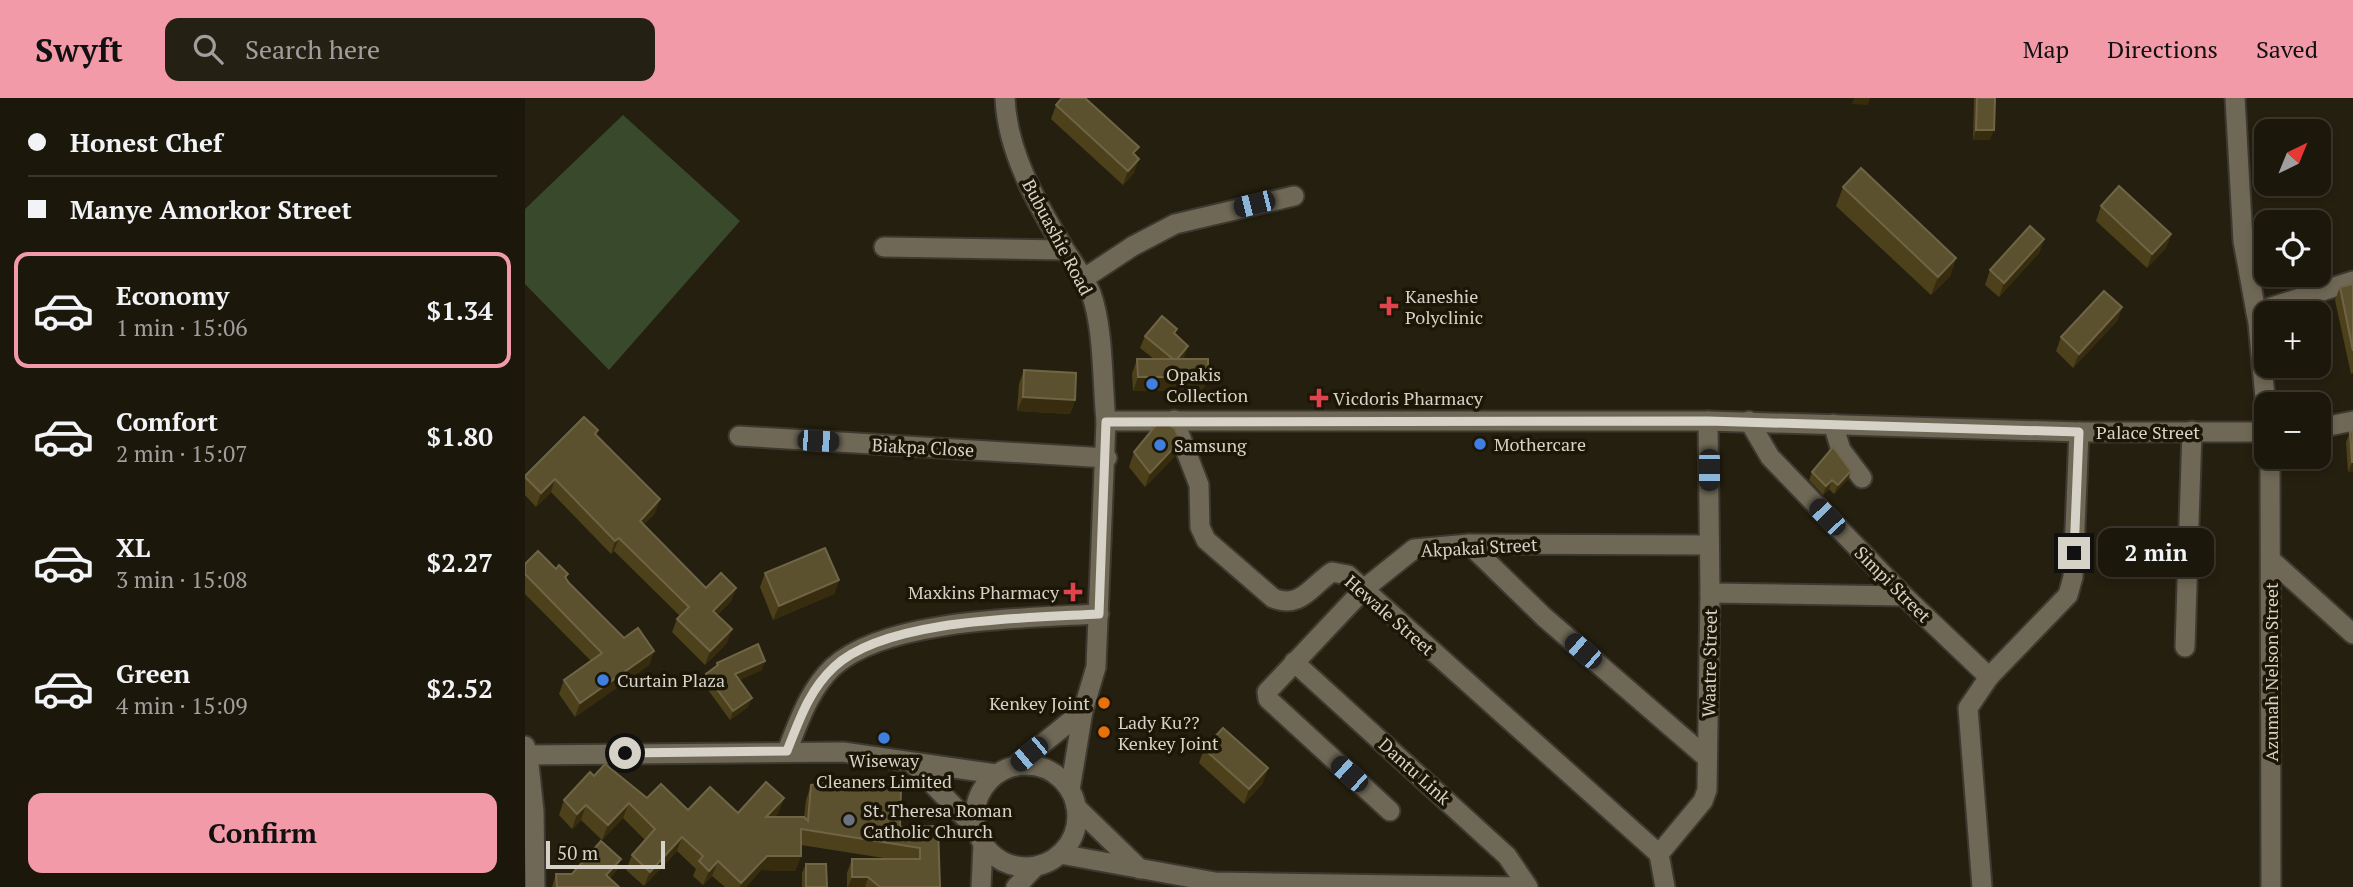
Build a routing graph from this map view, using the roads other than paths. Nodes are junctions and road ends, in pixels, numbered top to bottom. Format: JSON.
{"nodes":[{"id":1,"x":1005,"y":98,"type":"edge"},
{"id":2,"x":2235,"y":98,"type":"edge"},
{"id":3,"x":1294,"y":196,"type":"dead end"},
{"id":4,"x":884,"y":247,"type":"dead end"},
{"id":5,"x":1064,"y":250,"type":"junction"},
{"id":6,"x":1083,"y":279,"type":"junction"},
{"id":7,"x":2353,"y":281,"type":"edge"},
{"id":8,"x":2290,"y":301,"type":"edge"},
{"id":9,"x":2254,"y":302,"type":"edge"},
{"id":10,"x":1174,"y":421,"type":"junction"},
{"id":11,"x":1708,"y":421,"type":"junction"},
{"id":12,"x":1749,"y":421,"type":"junction"},
{"id":13,"x":2353,"y":421,"type":"edge"},
{"id":14,"x":1106,"y":422,"type":"junction"},
{"id":15,"x":1833,"y":424,"type":"junction"},
{"id":16,"x":2331,"y":426,"type":"edge"},
{"id":17,"x":2192,"y":431,"type":"junction"},
{"id":18,"x":2079,"y":432,"type":"junction"},
{"id":19,"x":2254,"y":432,"type":"edge"},
{"id":20,"x":739,"y":436,"type":"dead end"},
{"id":21,"x":1107,"y":458,"type":"junction"},
{"id":22,"x":2270,"y":469,"type":"edge"},
{"id":23,"x":1862,"y":478,"type":"dead end"},
{"id":24,"x":1469,"y":544,"type":"junction"},
{"id":25,"x":1709,"y":544,"type":"junction"},
{"id":26,"x":2271,"y":560,"type":"junction"},
{"id":27,"x":1364,"y":589,"type":"junction"},
{"id":28,"x":1710,"y":593,"type":"junction"},
{"id":29,"x":1904,"y":596,"type":"junction"},
{"id":30,"x":1099,"y":614,"type":"junction"},
{"id":31,"x":2353,"y":634,"type":"edge"},
{"id":32,"x":2185,"y":647,"type":"dead end"},
{"id":33,"x":1294,"y":662,"type":"junction"},
{"id":34,"x":1989,"y":677,"type":"junction"},
{"id":35,"x":1083,"y":711,"type":"junction"},
{"id":36,"x":787,"y":751,"type":"junction"},
{"id":37,"x":526,"y":752,"type":"edge"},
{"id":38,"x":1707,"y":758,"type":"junction"},
{"id":39,"x":913,"y":764,"type":"junction"},
{"id":40,"x":1016,"y":766,"type":"junction"},
{"id":41,"x":996,"y":774,"type":"junction"},
{"id":42,"x":1073,"y":798,"type":"junction"},
{"id":43,"x":1390,"y":811,"type":"dead end"},
{"id":44,"x":980,"y":836,"type":"junction"},
{"id":45,"x":1659,"y":854,"type":"junction"},
{"id":46,"x":1060,"y":855,"type":"junction"},
{"id":47,"x":1036,"y":866,"type":"junction"},
{"id":48,"x":1140,"y":869,"type":"junction"},
{"id":49,"x":1398,"y":885,"type":"edge"},
{"id":50,"x":535,"y":887,"type":"edge"},
{"id":51,"x":981,"y":887,"type":"edge"},
{"id":52,"x":1016,"y":887,"type":"edge"},
{"id":53,"x":1527,"y":887,"type":"edge"},
{"id":54,"x":1665,"y":887,"type":"edge"},
{"id":55,"x":1982,"y":887,"type":"edge"},
{"id":56,"x":2271,"y":887,"type":"edge"}],
"edges":[{"from":1,"to":5,"type":"street","name":"Bubuashie Road"},
{"from":2,"to":9,"type":"street"},
{"from":3,"to":6,"type":"street"},
{"from":4,"to":5,"type":"street"},
{"from":5,"to":6,"type":"street","name":"Bubuashie Road"},
{"from":6,"to":14,"type":"street","name":"Bubuashie Road"},
{"from":7,"to":8,"type":"street"},
{"from":10,"to":11,"type":"street","name":"Palace Street"},
{"from":10,"to":14,"type":"street","name":"Palace Street"},
{"from":10,"to":27,"type":"street","name":"Hewale Street"},
{"from":11,"to":12,"type":"street","name":"Palace Street"},
{"from":11,"to":25,"type":"street","name":"Waatre Street"},
{"from":12,"to":15,"type":"street","name":"Palace Street"},
{"from":12,"to":29,"type":"street","name":"Simpi Street"},
{"from":13,"to":16,"type":"street"},
{"from":14,"to":21,"type":"street","name":"Bubuashie Road"},
{"from":15,"to":18,"type":"street","name":"Palace Street"},
{"from":15,"to":23,"type":"street"},
{"from":17,"to":18,"type":"street","name":"Palace Street"},
{"from":17,"to":19,"type":"street","name":"Palace Street"},
{"from":17,"to":32,"type":"street"},
{"from":18,"to":34,"type":"street"},
{"from":20,"to":21,"type":"street","name":"Biakpa Close"},
{"from":21,"to":30,"type":"street","name":"Bubuashie Road"},
{"from":22,"to":26,"type":"street","name":"Azumah Nelson Street"},
{"from":24,"to":25,"type":"street","name":"Akpakai Street"},
{"from":24,"to":27,"type":"street","name":"Akpakai Street"},
{"from":24,"to":38,"type":"street"},
{"from":25,"to":28,"type":"street","name":"Waatre Street"},
{"from":26,"to":31,"type":"street"},
{"from":26,"to":56,"type":"street","name":"Azumah Nelson Street"},
{"from":27,"to":33,"type":"street","name":"Akpakai Street"},
{"from":27,"to":45,"type":"street","name":"Hewale Street"},
{"from":28,"to":29,"type":"street"},
{"from":28,"to":38,"type":"street","name":"Waatre Street"},
{"from":29,"to":34,"type":"street","name":"Simpi Street"},
{"from":30,"to":35,"type":"street","name":"Bubuashie Road"},
{"from":30,"to":36,"type":"street"},
{"from":33,"to":43,"type":"street","name":"Akpakai Street"},
{"from":33,"to":53,"type":"street","name":"Dantu Link"},
{"from":34,"to":55,"type":"street"},
{"from":35,"to":40,"type":"street"},
{"from":35,"to":42,"type":"street","name":"Bubuashie Road"},
{"from":36,"to":37,"type":"street"},
{"from":36,"to":39,"type":"street"},
{"from":37,"to":50,"type":"street"},
{"from":38,"to":45,"type":"street","name":"Waatre Street"},
{"from":39,"to":41,"type":"street"},
{"from":39,"to":44,"type":"street"},
{"from":40,"to":41,"type":"street"},
{"from":40,"to":42,"type":"street"},
{"from":41,"to":44,"type":"street"},
{"from":42,"to":46,"type":"street"},
{"from":42,"to":48,"type":"street"},
{"from":44,"to":47,"type":"street"},
{"from":44,"to":51,"type":"street"},
{"from":45,"to":54,"type":"street"},
{"from":46,"to":47,"type":"street"},
{"from":46,"to":48,"type":"street"},
{"from":47,"to":52,"type":"street"},
{"from":48,"to":49,"type":"street"},
{"from":49,"to":53,"type":"street"}]}
